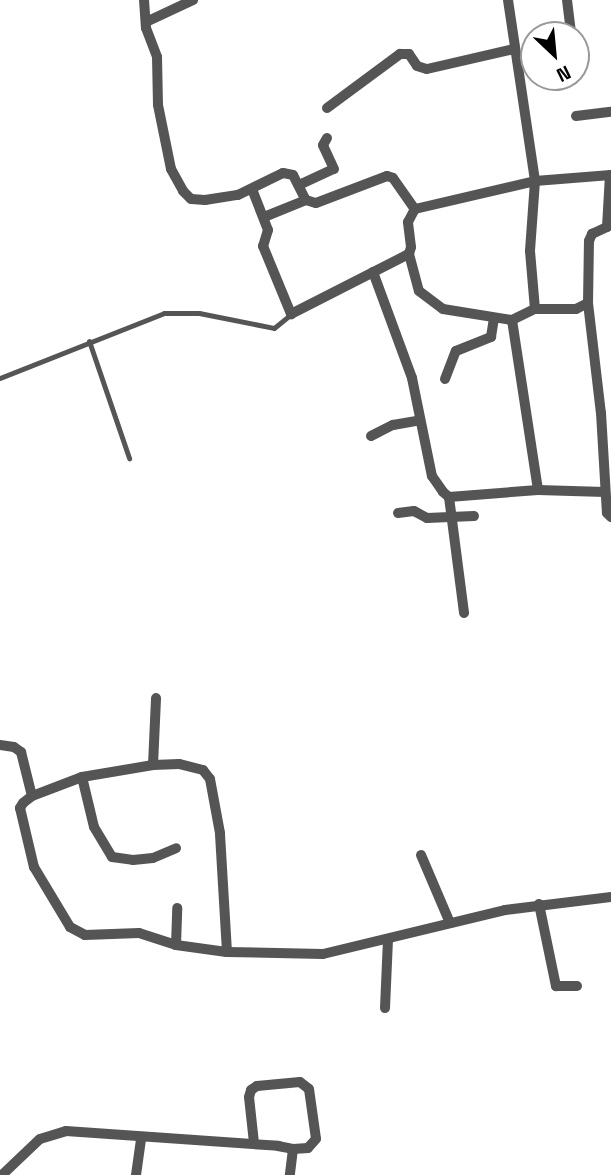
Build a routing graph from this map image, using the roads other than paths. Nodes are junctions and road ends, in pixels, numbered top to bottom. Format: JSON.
{"nodes":[{"id":1,"x":144,"y":0,"type":"edge"},
{"id":2,"x":193,"y":0,"type":"edge"},
{"id":3,"x":508,"y":0,"type":"edge"},
{"id":4,"x":568,"y":0,"type":"edge"},
{"id":5,"x":570,"y":21,"type":"edge"},
{"id":6,"x":146,"y":22,"type":"junction"},
{"id":7,"x":515,"y":55,"type":"junction"},
{"id":8,"x":520,"y":56,"type":"edge"},
{"id":9,"x":327,"y":108,"type":"dead end"},
{"id":10,"x":611,"y":112,"type":"edge"},
{"id":11,"x":576,"y":116,"type":"dead end"},
{"id":12,"x":327,"y":138,"type":"dead end"},
{"id":13,"x":610,"y":175,"type":"edge"},
{"id":14,"x":535,"y":181,"type":"junction"},
{"id":15,"x":299,"y":185,"type":"junction"},
{"id":16,"x":252,"y":189,"type":"junction"},
{"id":17,"x":306,"y":200,"type":"junction"},
{"id":18,"x":415,"y":209,"type":"junction"},
{"id":19,"x":264,"y":217,"type":"junction"},
{"id":20,"x":409,"y":254,"type":"junction"},
{"id":21,"x":373,"y":272,"type":"junction"},
{"id":22,"x":588,"y":303,"type":"junction"},
{"id":23,"x":536,"y":309,"type":"junction"},
{"id":24,"x":291,"y":314,"type":"junction"},
{"id":25,"x":494,"y":318,"type":"junction"},
{"id":26,"x":512,"y":320,"type":"junction"},
{"id":27,"x":89,"y":341,"type":"junction"},
{"id":28,"x":0,"y":378,"type":"edge"},
{"id":29,"x":445,"y":379,"type":"dead end"},
{"id":30,"x":420,"y":420,"type":"junction"},
{"id":31,"x":371,"y":436,"type":"dead end"},
{"id":32,"x":129,"y":458,"type":"dead end"},
{"id":33,"x":538,"y":490,"type":"junction"},
{"id":34,"x":605,"y":492,"type":"junction"},
{"id":35,"x":449,"y":497,"type":"junction"},
{"id":36,"x":398,"y":513,"type":"dead end"},
{"id":37,"x":474,"y":516,"type":"dead end"},
{"id":38,"x":611,"y":517,"type":"edge"},
{"id":39,"x":453,"y":518,"type":"junction"},
{"id":40,"x":464,"y":613,"type":"dead end"},
{"id":41,"x":156,"y":698,"type":"dead end"},
{"id":42,"x":0,"y":745,"type":"edge"},
{"id":43,"x":153,"y":765,"type":"junction"},
{"id":44,"x":82,"y":777,"type":"junction"},
{"id":45,"x":32,"y":796,"type":"junction"},
{"id":46,"x":176,"y":848,"type":"dead end"},
{"id":47,"x":421,"y":855,"type":"dead end"},
{"id":48,"x":611,"y":897,"type":"edge"},
{"id":49,"x":539,"y":904,"type":"junction"},
{"id":50,"x":177,"y":908,"type":"dead end"},
{"id":51,"x":450,"y":923,"type":"junction"},
{"id":52,"x":388,"y":939,"type":"junction"},
{"id":53,"x":177,"y":945,"type":"junction"},
{"id":54,"x":227,"y":952,"type":"junction"},
{"id":55,"x":577,"y":986,"type":"dead end"},
{"id":56,"x":385,"y":1008,"type":"dead end"},
{"id":57,"x":141,"y":1139,"type":"junction"},
{"id":58,"x":254,"y":1143,"type":"junction"},
{"id":59,"x":292,"y":1149,"type":"junction"},
{"id":60,"x":2,"y":1175,"type":"edge"},
{"id":61,"x":136,"y":1175,"type":"edge"},
{"id":62,"x":290,"y":1175,"type":"edge"}],
"edges":[{"from":1,"to":6,"type":"street"},
{"from":2,"to":6,"type":"street"},
{"from":3,"to":7,"type":"street"},
{"from":4,"to":5,"type":"street"},
{"from":6,"to":16,"type":"street"},
{"from":7,"to":8,"type":"street"},
{"from":7,"to":9,"type":"street"},
{"from":7,"to":14,"type":"street"},
{"from":10,"to":11,"type":"street"},
{"from":12,"to":15,"type":"street"},
{"from":13,"to":14,"type":"street"},
{"from":13,"to":22,"type":"street"},
{"from":14,"to":18,"type":"street"},
{"from":14,"to":23,"type":"street"},
{"from":15,"to":16,"type":"street"},
{"from":15,"to":17,"type":"street"},
{"from":16,"to":19,"type":"street"},
{"from":17,"to":18,"type":"street"},
{"from":17,"to":19,"type":"street"},
{"from":18,"to":20,"type":"street"},
{"from":19,"to":24,"type":"street"},
{"from":20,"to":21,"type":"street"},
{"from":20,"to":25,"type":"street"},
{"from":21,"to":24,"type":"street"},
{"from":21,"to":30,"type":"street"},
{"from":22,"to":23,"type":"street"},
{"from":22,"to":34,"type":"street"},
{"from":23,"to":26,"type":"street"},
{"from":24,"to":27,"type":"lane"},
{"from":25,"to":26,"type":"street"},
{"from":25,"to":29,"type":"street"},
{"from":26,"to":33,"type":"street"},
{"from":27,"to":28,"type":"lane"},
{"from":27,"to":32,"type":"lane"},
{"from":30,"to":31,"type":"street"},
{"from":30,"to":35,"type":"street"},
{"from":33,"to":34,"type":"street"},
{"from":33,"to":35,"type":"street"},
{"from":34,"to":38,"type":"street"},
{"from":35,"to":39,"type":"street"},
{"from":36,"to":39,"type":"street"},
{"from":37,"to":39,"type":"street"},
{"from":39,"to":40,"type":"street"},
{"from":41,"to":43,"type":"street"},
{"from":42,"to":45,"type":"street"},
{"from":43,"to":44,"type":"street"},
{"from":43,"to":54,"type":"street"},
{"from":44,"to":45,"type":"street"},
{"from":44,"to":46,"type":"street"},
{"from":45,"to":53,"type":"street"},
{"from":47,"to":51,"type":"street"},
{"from":48,"to":49,"type":"street"},
{"from":49,"to":51,"type":"street"},
{"from":49,"to":55,"type":"street"},
{"from":50,"to":53,"type":"street"},
{"from":51,"to":52,"type":"street"},
{"from":52,"to":54,"type":"street"},
{"from":52,"to":56,"type":"street"},
{"from":53,"to":54,"type":"street"},
{"from":57,"to":58,"type":"street"},
{"from":57,"to":60,"type":"street"},
{"from":57,"to":61,"type":"street"},
{"from":58,"to":59,"type":"street"},
{"from":58,"to":59,"type":"street"},
{"from":59,"to":62,"type":"street"}]}
